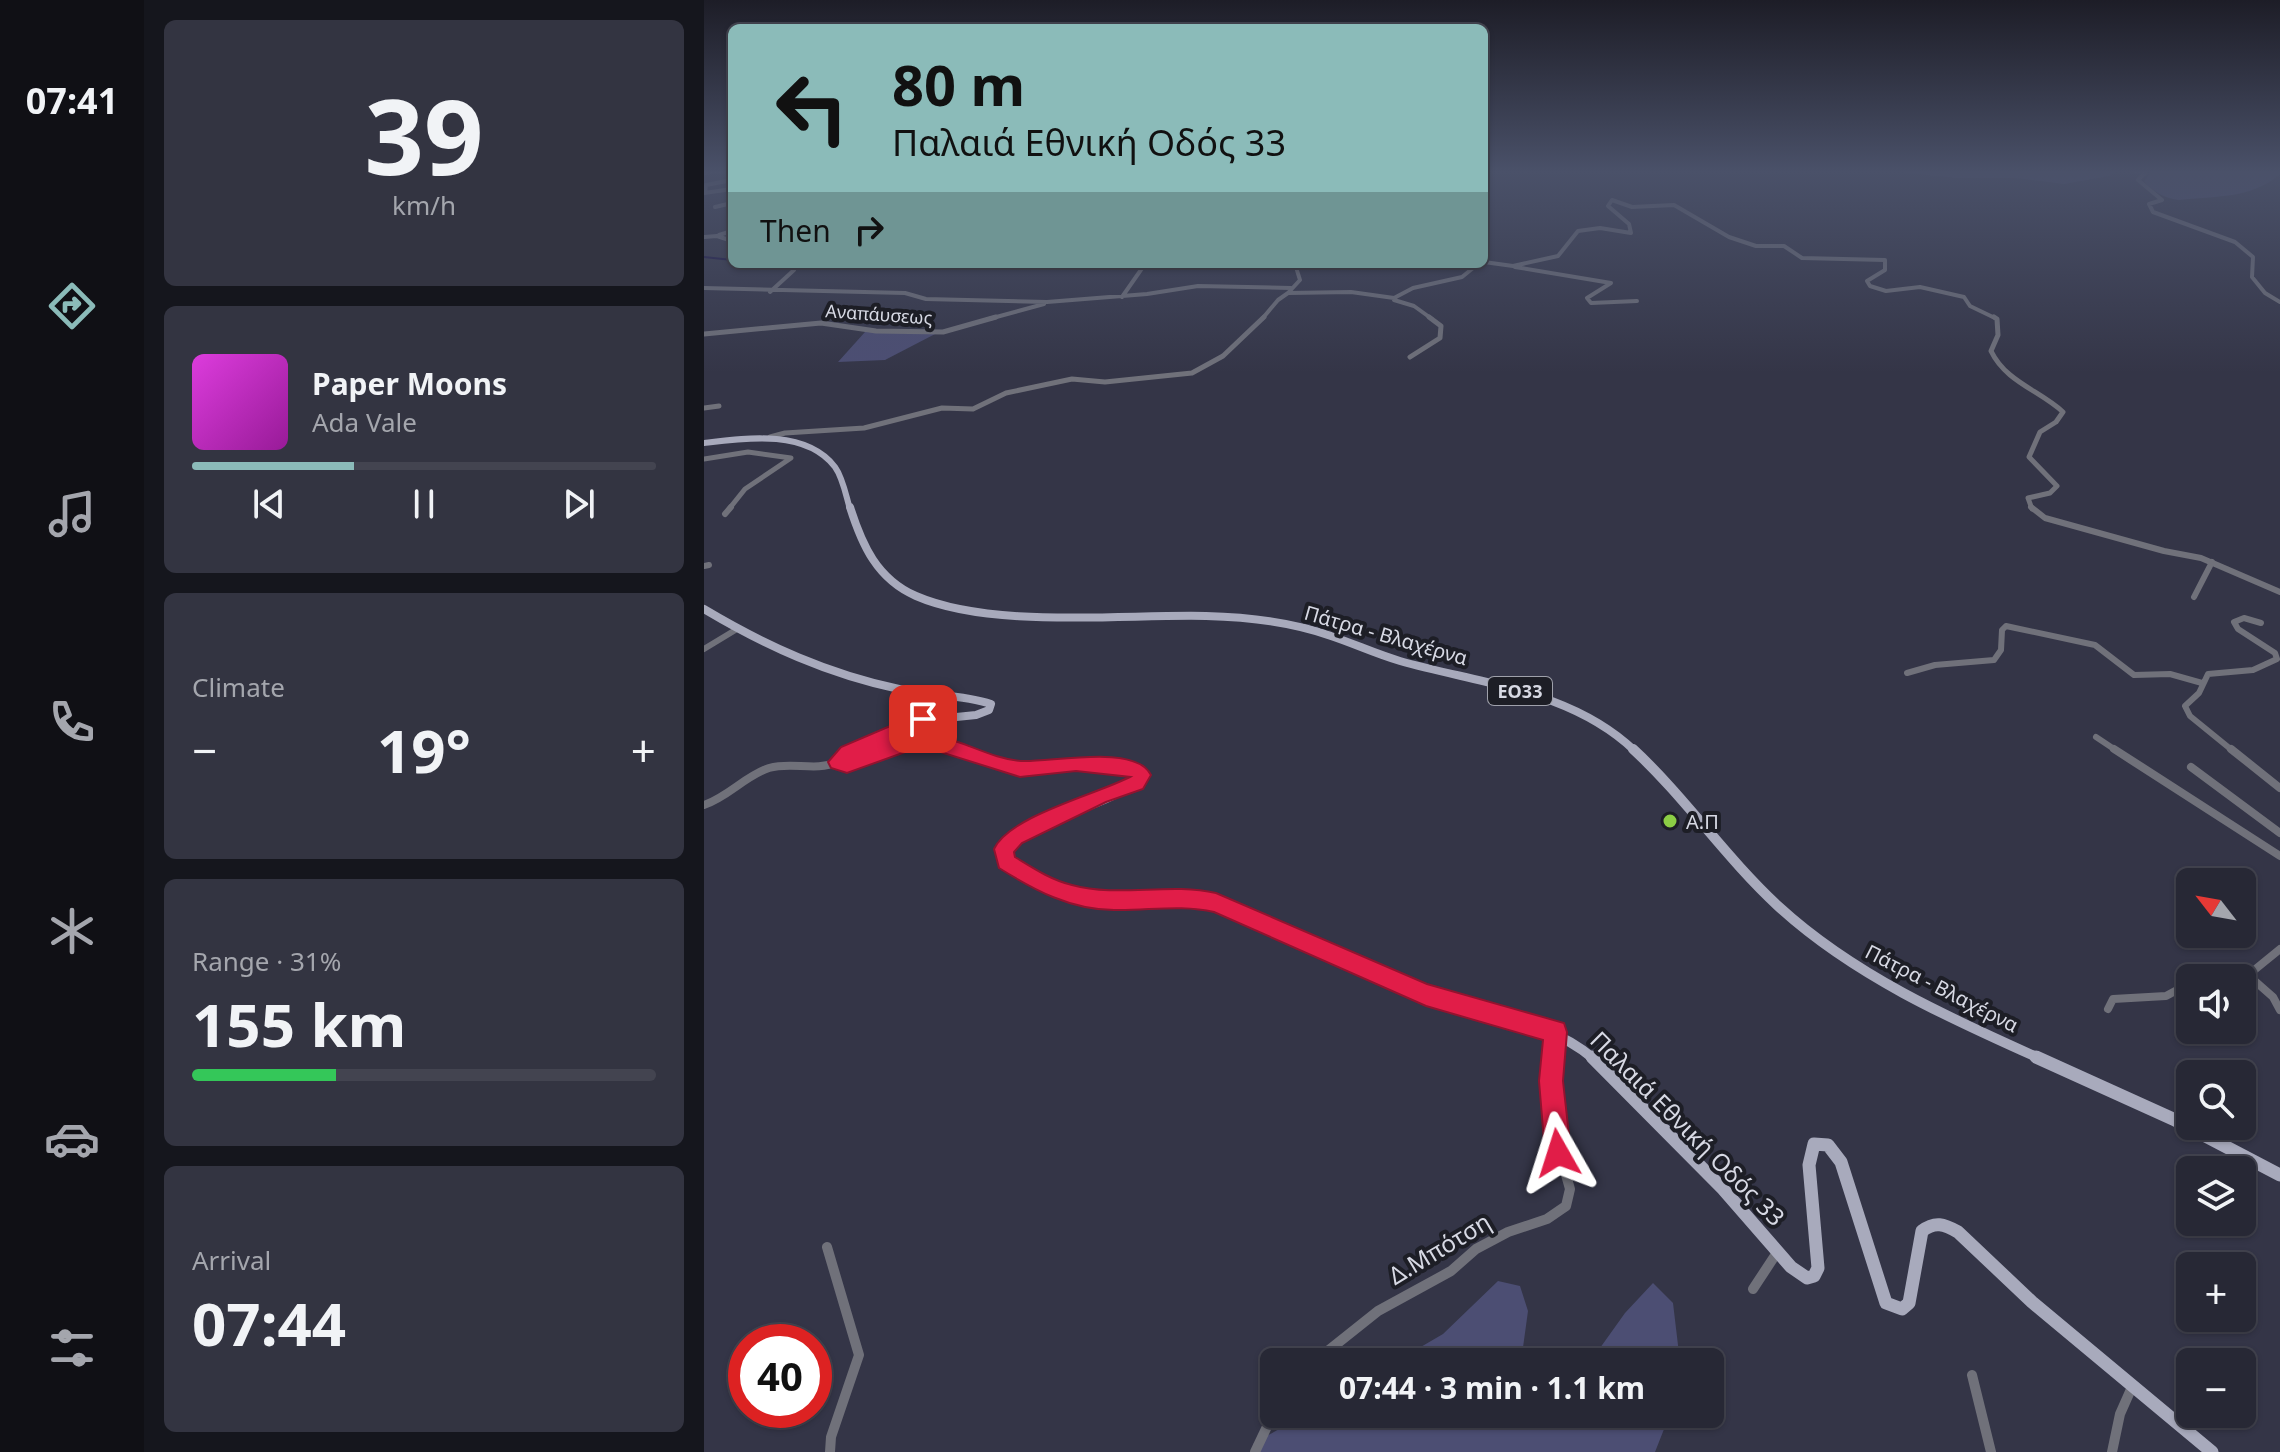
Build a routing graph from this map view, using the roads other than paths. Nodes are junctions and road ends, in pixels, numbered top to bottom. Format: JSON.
{"nodes":[{"id":1,"x":1573,"y":238,"type":"edge"},
{"id":2,"x":1731,"y":238,"type":"edge"},
{"id":3,"x":2223,"y":238,"type":"edge"},
{"id":4,"x":1488,"y":263,"type":"edge"},
{"id":5,"x":1513,"y":266,"type":"junction"},
{"id":6,"x":1142,"y":268,"type":"edge"},
{"id":7,"x":1296,"y":268,"type":"edge"},
{"id":8,"x":1473,"y":268,"type":"edge"},
{"id":9,"x":794,"y":270,"type":"dead end"},
{"id":10,"x":704,"y":288,"type":"edge"},
{"id":11,"x":1290,"y":291,"type":"junction"},
{"id":12,"x":770,"y":292,"type":"junction"},
{"id":13,"x":1122,"y":297,"type":"junction"},
{"id":14,"x":1388,"y":299,"type":"junction"},
{"id":15,"x":1637,"y":301,"type":"dead end"},
{"id":16,"x":1047,"y":302,"type":"junction"},
{"id":17,"x":2280,"y":302,"type":"edge"},
{"id":18,"x":704,"y":334,"type":"edge"},
{"id":19,"x":1410,"y":357,"type":"dead end"},
{"id":20,"x":719,"y":406,"type":"dead end"},
{"id":21,"x":704,"y":408,"type":"edge"},
{"id":22,"x":770,"y":437,"type":"junction"},
{"id":23,"x":704,"y":441,"type":"edge"},
{"id":24,"x":704,"y":459,"type":"edge"},
{"id":25,"x":725,"y":514,"type":"dead end"},
{"id":26,"x":2212,"y":562,"type":"junction"},
{"id":27,"x":2280,"y":592,"type":"edge"},
{"id":28,"x":2194,"y":597,"type":"dead end"},
{"id":29,"x":704,"y":609,"type":"edge"},
{"id":30,"x":2261,"y":623,"type":"dead end"},
{"id":31,"x":737,"y":629,"type":"junction"},
{"id":32,"x":704,"y":649,"type":"edge"},
{"id":33,"x":1907,"y":673,"type":"dead end"},
{"id":34,"x":2202,"y":683,"type":"junction"},
{"id":35,"x":2096,"y":737,"type":"dead end"},
{"id":36,"x":837,"y":762,"type":"junction"},
{"id":37,"x":2191,"y":767,"type":"dead end"},
{"id":38,"x":2280,"y":788,"type":"edge"},
{"id":39,"x":704,"y":805,"type":"edge"},
{"id":40,"x":2280,"y":833,"type":"edge"},
{"id":41,"x":2280,"y":856,"type":"edge"},
{"id":42,"x":2280,"y":949,"type":"edge"},
{"id":43,"x":2256,"y":968,"type":"edge"},
{"id":44,"x":2256,"y":985,"type":"edge"},
{"id":45,"x":2176,"y":991,"type":"edge"},
{"id":46,"x":2108,"y":1009,"type":"dead end"},
{"id":47,"x":2280,"y":1010,"type":"edge"},
{"id":48,"x":1556,"y":1032,"type":"junction"},
{"id":49,"x":2280,"y":1175,"type":"edge"},
{"id":50,"x":827,"y":1247,"type":"dead end"},
{"id":51,"x":1778,"y":1251,"type":"junction"},
{"id":52,"x":1753,"y":1289,"type":"dead end"},
{"id":53,"x":1332,"y":1348,"type":"edge"},
{"id":54,"x":1972,"y":1375,"type":"dead end"},
{"id":55,"x":2132,"y":1387,"type":"junction"},
{"id":56,"x":1266,"y":1428,"type":"edge"},
{"id":57,"x":830,"y":1452,"type":"edge"},
{"id":58,"x":1255,"y":1452,"type":"edge"},
{"id":59,"x":1991,"y":1452,"type":"edge"},
{"id":60,"x":2112,"y":1452,"type":"edge"},
{"id":61,"x":2212,"y":1452,"type":"edge"}],
"edges":[{"from":1,"to":5,"type":"street"},
{"from":2,"to":26,"type":"street"},
{"from":3,"to":17,"type":"street"},
{"from":4,"to":5,"type":"street"},
{"from":5,"to":15,"type":"street"},
{"from":6,"to":13,"type":"street"},
{"from":7,"to":11,"type":"street"},
{"from":8,"to":14,"type":"street"},
{"from":9,"to":12,"type":"street"},
{"from":10,"to":12,"type":"street"},
{"from":11,"to":13,"type":"street"},
{"from":11,"to":14,"type":"street"},
{"from":11,"to":22,"type":"street"},
{"from":12,"to":16,"type":"street"},
{"from":13,"to":16,"type":"street"},
{"from":14,"to":19,"type":"street"},
{"from":16,"to":18,"type":"street","name":"Αναπάυσεως"},
{"from":20,"to":21,"type":"street"},
{"from":22,"to":23,"type":"main road","name":"Πάτρα - Βλαχέρνα","number":"ΕΟ33"},
{"from":22,"to":49,"type":"main road","name":"Πάτρα - Βλαχέρνα","number":"ΕΟ33"},
{"from":24,"to":25,"type":"street"},
{"from":26,"to":27,"type":"street"},
{"from":26,"to":28,"type":"street"},
{"from":29,"to":31,"type":"main road"},
{"from":30,"to":34,"type":"street"},
{"from":31,"to":32,"type":"street"},
{"from":31,"to":36,"type":"main road"},
{"from":33,"to":34,"type":"street"},
{"from":34,"to":38,"type":"street"},
{"from":35,"to":41,"type":"street"},
{"from":36,"to":39,"type":"street"},
{"from":36,"to":48,"type":"main road","name":"Παλαιά Εθνική Οδός 33"},
{"from":37,"to":40,"type":"street"},
{"from":42,"to":43,"type":"street"},
{"from":44,"to":47,"type":"street"},
{"from":45,"to":46,"type":"street"},
{"from":48,"to":51,"type":"main road","name":"Παλαιά Εθνική Οδός 33"},
{"from":48,"to":53,"type":"street","name":"Δ.Μπότση"},
{"from":50,"to":57,"type":"street"},
{"from":51,"to":52,"type":"street"},
{"from":51,"to":55,"type":"main road","name":"Παλαιά Εθνική Οδός 33"},
{"from":54,"to":59,"type":"street"},
{"from":55,"to":60,"type":"street"},
{"from":55,"to":61,"type":"main road","name":"Παλαιά Εθνική Οδός 33"},
{"from":56,"to":58,"type":"street"}]}
